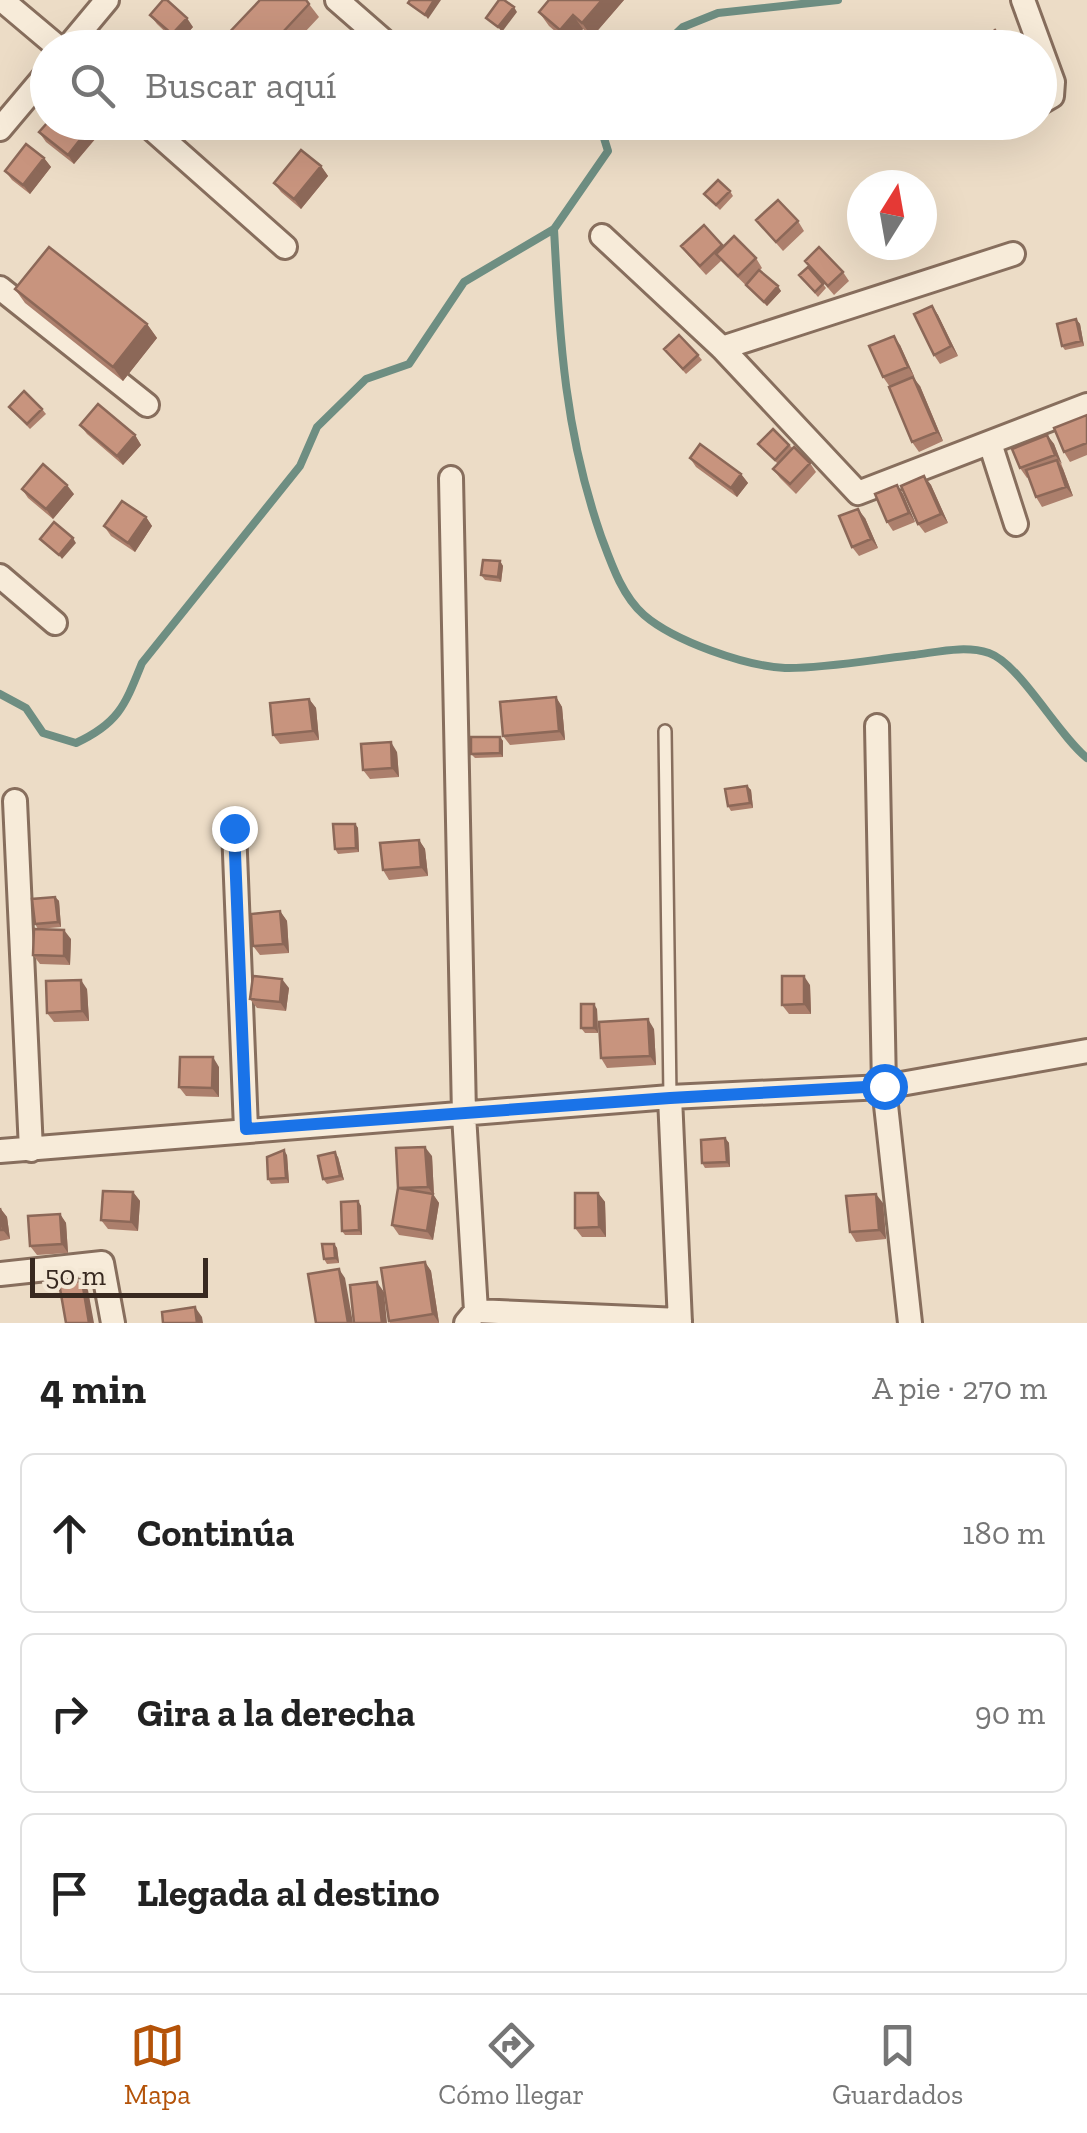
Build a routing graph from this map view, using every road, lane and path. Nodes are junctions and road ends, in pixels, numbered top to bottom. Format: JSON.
{"nodes":[{"id":1,"x":2,"y":0,"type":"edge"},
{"id":2,"x":107,"y":0,"type":"edge"},
{"id":3,"x":337,"y":0,"type":"edge"},
{"id":4,"x":1023,"y":0,"type":"edge"},
{"id":5,"x":38,"y":30,"type":"edge"},
{"id":6,"x":83,"y":30,"type":"edge"},
{"id":7,"x":371,"y":30,"type":"edge"},
{"id":8,"x":1034,"y":30,"type":"edge"},
{"id":9,"x":30,"y":93,"type":"edge"},
{"id":10,"x":0,"y":129,"type":"edge"},
{"id":11,"x":164,"y":140,"type":"edge"},
{"id":12,"x":602,"y":236,"type":"dead end"},
{"id":13,"x":285,"y":247,"type":"dead end"},
{"id":14,"x":1012,"y":254,"type":"dead end"},
{"id":15,"x":0,"y":288,"type":"edge"},
{"id":16,"x":722,"y":348,"type":"junction"},
{"id":17,"x":147,"y":405,"type":"dead end"},
{"id":18,"x":1087,"y":405,"type":"edge"},
{"id":19,"x":990,"y":443,"type":"junction"},
{"id":20,"x":450,"y":478,"type":"dead end"},
{"id":21,"x":1016,"y":524,"type":"dead end"},
{"id":22,"x":0,"y":576,"type":"edge"},
{"id":23,"x":54,"y":623,"type":"dead end"},
{"id":24,"x":877,"y":726,"type":"dead end"},
{"id":25,"x":665,"y":731,"type":"dead end"},
{"id":26,"x":15,"y":802,"type":"dead end"},
{"id":27,"x":234,"y":828,"type":"dead end"},
{"id":28,"x":1087,"y":1051,"type":"edge"},
{"id":29,"x":884,"y":1086,"type":"junction"},
{"id":30,"x":670,"y":1098,"type":"junction"},
{"id":31,"x":464,"y":1115,"type":"junction"},
{"id":32,"x":246,"y":1129,"type":"junction"},
{"id":33,"x":31,"y":1150,"type":"junction"},
{"id":34,"x":0,"y":1151,"type":"edge"},
{"id":35,"x":0,"y":1274,"type":"edge"},
{"id":36,"x":471,"y":1317,"type":"edge"},
{"id":37,"x":680,"y":1322,"type":"edge"},
{"id":38,"x":113,"y":1323,"type":"edge"},
{"id":39,"x":910,"y":1323,"type":"edge"}],
"edges":[{"from":1,"to":5,"type":"street"},
{"from":2,"to":6,"type":"street"},
{"from":3,"to":7,"type":"street"},
{"from":4,"to":8,"type":"street"},
{"from":9,"to":10,"type":"street"},
{"from":11,"to":13,"type":"street"},
{"from":12,"to":16,"type":"street"},
{"from":14,"to":16,"type":"street"},
{"from":15,"to":17,"type":"street"},
{"from":16,"to":19,"type":"street"},
{"from":18,"to":19,"type":"street"},
{"from":19,"to":21,"type":"street"},
{"from":20,"to":31,"type":"street"},
{"from":22,"to":23,"type":"street"},
{"from":24,"to":29,"type":"street"},
{"from":25,"to":30,"type":"lane"},
{"from":26,"to":33,"type":"street"},
{"from":27,"to":32,"type":"street"},
{"from":28,"to":29,"type":"street"},
{"from":29,"to":30,"type":"street"},
{"from":29,"to":39,"type":"street"},
{"from":30,"to":31,"type":"street"},
{"from":30,"to":37,"type":"street"},
{"from":31,"to":32,"type":"street"},
{"from":31,"to":36,"type":"street"},
{"from":32,"to":33,"type":"street"},
{"from":33,"to":34,"type":"street"},
{"from":35,"to":38,"type":"street"},
{"from":36,"to":37,"type":"street"}]}
